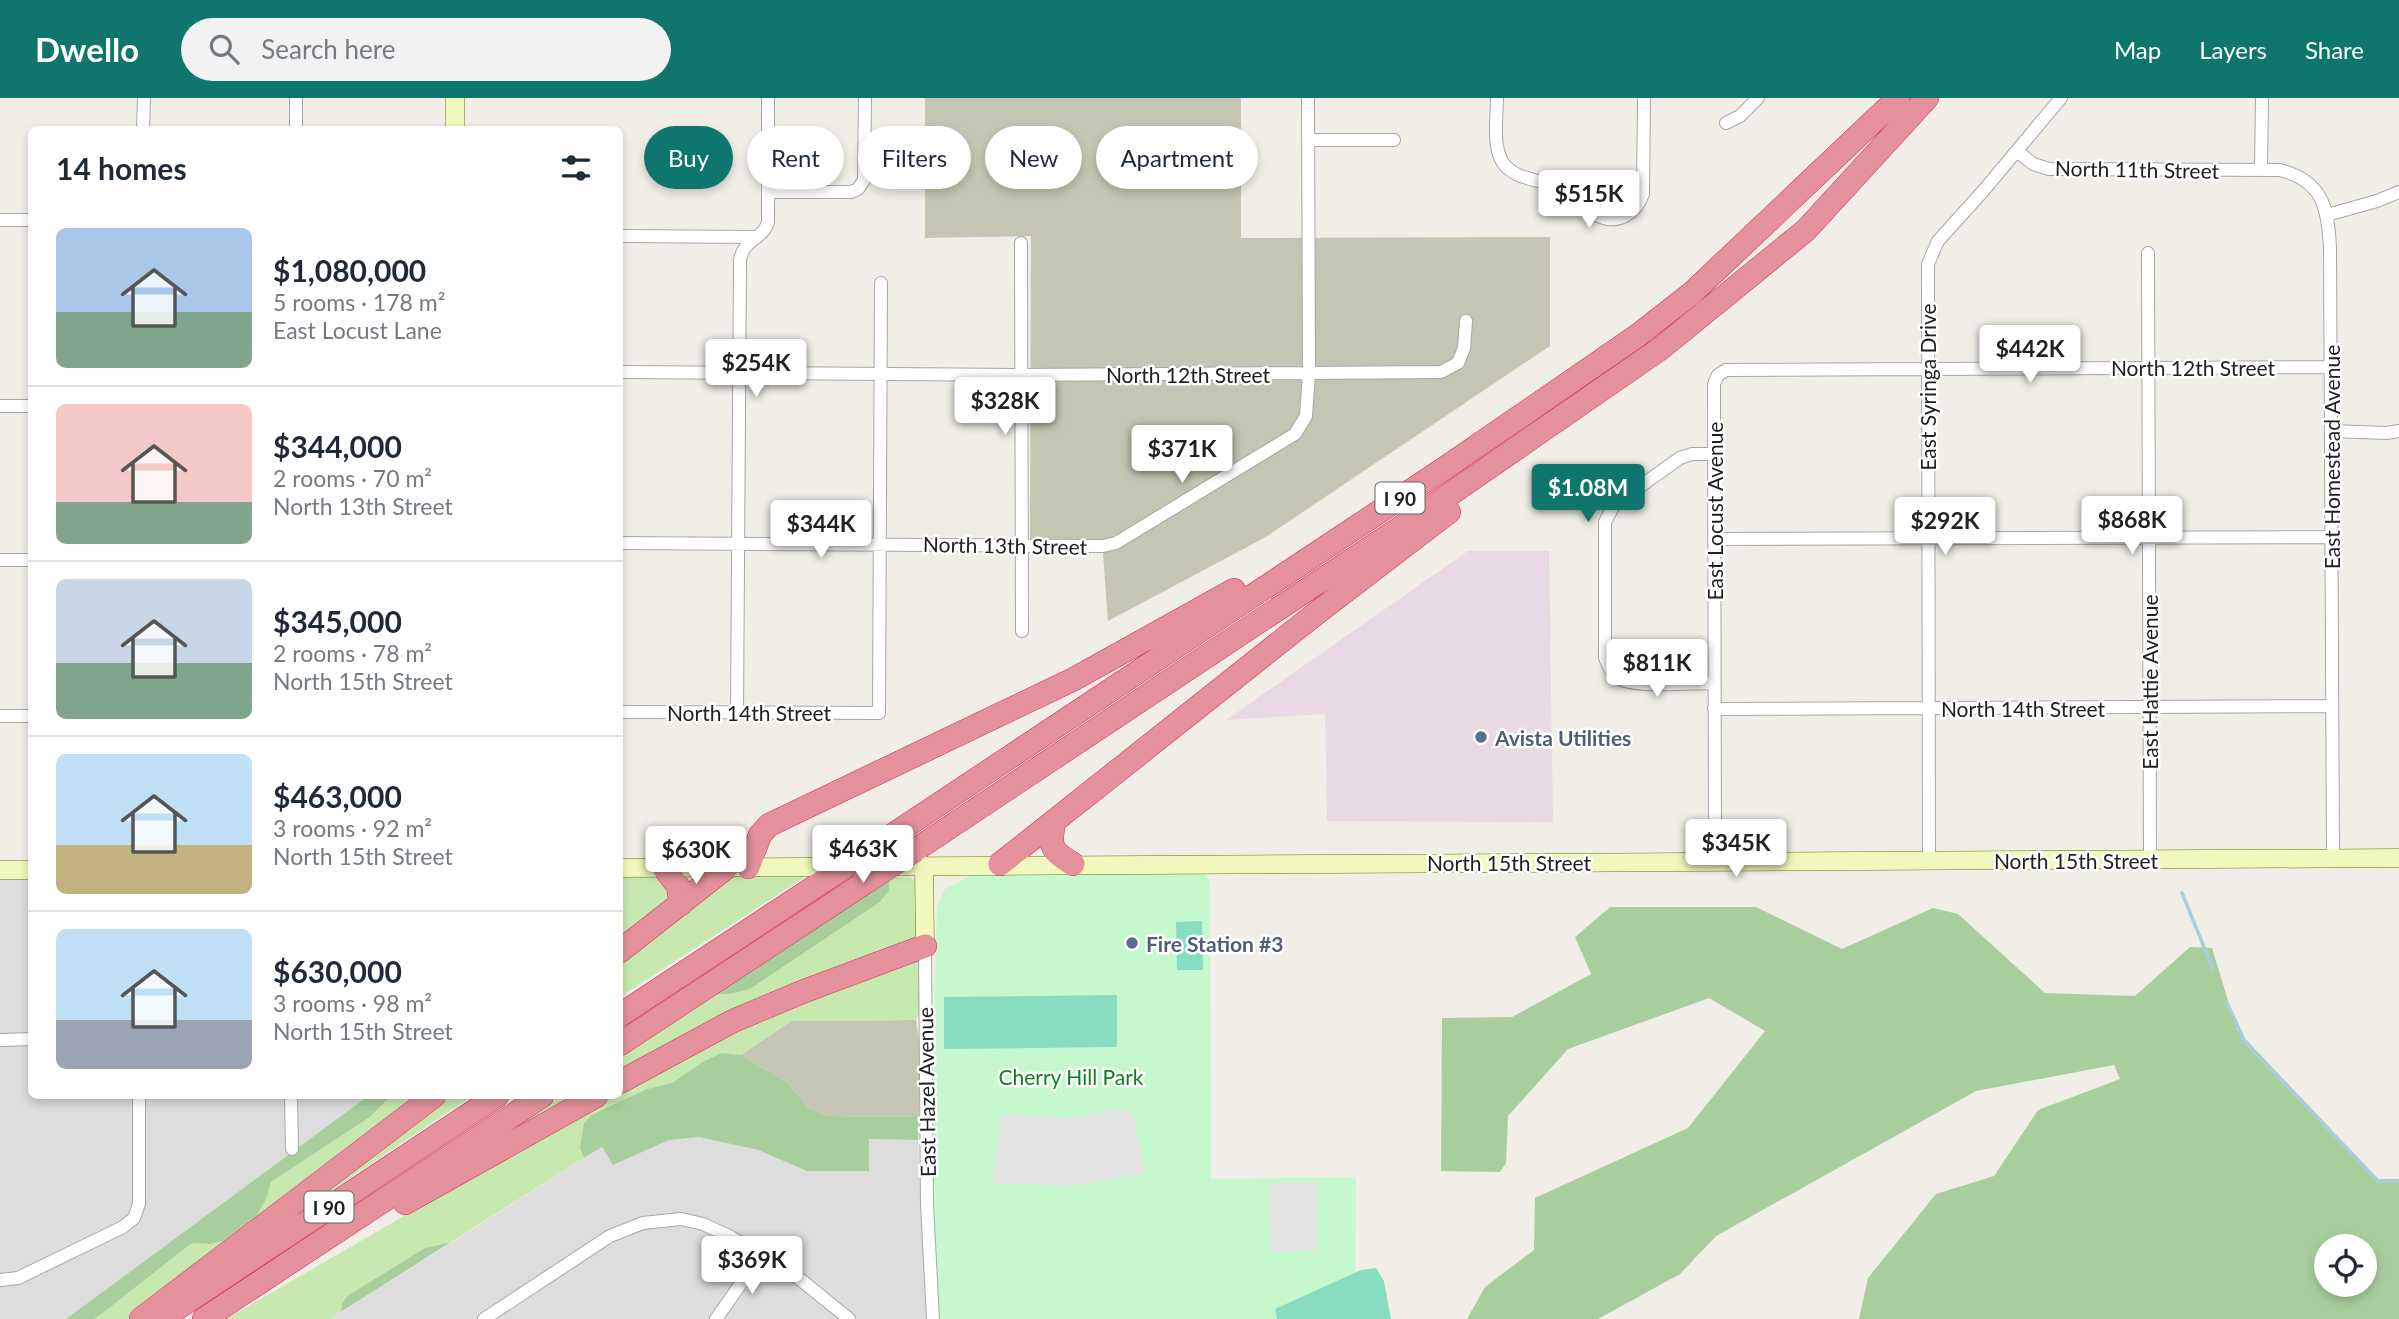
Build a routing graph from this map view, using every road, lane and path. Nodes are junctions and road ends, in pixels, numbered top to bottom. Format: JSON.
{"nodes":[{"id":1,"x":144,"y":98,"type":"edge"},
{"id":2,"x":296,"y":98,"type":"edge"},
{"id":3,"x":455,"y":98,"type":"edge"},
{"id":4,"x":768,"y":98,"type":"edge"},
{"id":5,"x":865,"y":98,"type":"edge"},
{"id":6,"x":1308,"y":98,"type":"edge"},
{"id":7,"x":1497,"y":98,"type":"edge"},
{"id":8,"x":1644,"y":98,"type":"edge"},
{"id":9,"x":1758,"y":98,"type":"edge"},
{"id":10,"x":1898,"y":98,"type":"edge"},
{"id":11,"x":1927,"y":98,"type":"edge"},
{"id":12,"x":2061,"y":98,"type":"edge"},
{"id":13,"x":2262,"y":98,"type":"edge"},
{"id":14,"x":1726,"y":123,"type":"dead end"},
{"id":15,"x":143,"y":126,"type":"edge"},
{"id":16,"x":296,"y":126,"type":"edge"},
{"id":17,"x":455,"y":126,"type":"edge"},
{"id":18,"x":1394,"y":140,"type":"dead end"},
{"id":19,"x":1308,"y":141,"type":"junction"},
{"id":20,"x":2017,"y":151,"type":"junction"},
{"id":21,"x":2261,"y":169,"type":"junction"},
{"id":22,"x":768,"y":192,"type":"junction"},
{"id":23,"x":2399,"y":192,"type":"edge"},
{"id":24,"x":2327,"y":215,"type":"junction"},
{"id":25,"x":0,"y":220,"type":"edge"},
{"id":26,"x":28,"y":220,"type":"edge"},
{"id":27,"x":623,"y":236,"type":"edge"},
{"id":28,"x":755,"y":237,"type":"junction"},
{"id":29,"x":1021,"y":243,"type":"dead end"},
{"id":30,"x":2148,"y":253,"type":"dead end"},
{"id":31,"x":881,"y":283,"type":"dead end"},
{"id":32,"x":1466,"y":321,"type":"dead end"},
{"id":33,"x":2330,"y":367,"type":"junction"},
{"id":34,"x":1927,"y":368,"type":"junction"},
{"id":35,"x":2149,"y":368,"type":"junction"},
{"id":36,"x":623,"y":372,"type":"edge"},
{"id":37,"x":739,"y":373,"type":"junction"},
{"id":38,"x":1308,"y":373,"type":"junction"},
{"id":39,"x":1720,"y":373,"type":"joint"},
{"id":40,"x":881,"y":374,"type":"junction"},
{"id":41,"x":1022,"y":375,"type":"junction"},
{"id":42,"x":1594,"y":396,"type":"junction"},
{"id":43,"x":28,"y":406,"type":"edge"},
{"id":44,"x":0,"y":407,"type":"edge"},
{"id":45,"x":2331,"y":431,"type":"junction"},
{"id":46,"x":2399,"y":431,"type":"edge"},
{"id":47,"x":1714,"y":454,"type":"junction"},
{"id":48,"x":1355,"y":527,"type":"junction"},
{"id":49,"x":2149,"y":537,"type":"junction"},
{"id":50,"x":2331,"y":537,"type":"junction"},
{"id":51,"x":1928,"y":538,"type":"junction"},
{"id":52,"x":1714,"y":539,"type":"junction"},
{"id":53,"x":623,"y":542,"type":"edge"},
{"id":54,"x":737,"y":543,"type":"junction"},
{"id":55,"x":880,"y":544,"type":"junction"},
{"id":56,"x":1022,"y":545,"type":"junction"},
{"id":57,"x":0,"y":560,"type":"edge"},
{"id":58,"x":28,"y":560,"type":"edge"},
{"id":59,"x":1021,"y":631,"type":"dead end"},
{"id":60,"x":1714,"y":683,"type":"junction"},
{"id":61,"x":2332,"y":706,"type":"junction"},
{"id":62,"x":2149,"y":707,"type":"junction"},
{"id":63,"x":1928,"y":708,"type":"junction"},
{"id":64,"x":1714,"y":709,"type":"junction"},
{"id":65,"x":623,"y":712,"type":"edge"},
{"id":66,"x":737,"y":712,"type":"junction"},
{"id":67,"x":0,"y":716,"type":"edge"},
{"id":68,"x":28,"y":716,"type":"edge"},
{"id":69,"x":1054,"y":823,"type":"junction"},
{"id":70,"x":920,"y":857,"type":"junction"},
{"id":71,"x":2333,"y":858,"type":"junction"},
{"id":72,"x":2399,"y":858,"type":"edge"},
{"id":73,"x":2150,"y":859,"type":"junction"},
{"id":74,"x":1715,"y":860,"type":"junction"},
{"id":75,"x":1929,"y":860,"type":"junction"},
{"id":76,"x":1000,"y":864,"type":"junction"},
{"id":77,"x":1073,"y":864,"type":"junction"},
{"id":78,"x":737,"y":867,"type":"junction"},
{"id":79,"x":623,"y":868,"type":"edge"},
{"id":80,"x":664,"y":868,"type":"junction"},
{"id":81,"x":0,"y":870,"type":"edge"},
{"id":82,"x":28,"y":870,"type":"edge"},
{"id":83,"x":681,"y":904,"type":"junction"},
{"id":84,"x":925,"y":946,"type":"junction"},
{"id":85,"x":623,"y":949,"type":"edge"},
{"id":86,"x":623,"y":1013,"type":"edge"},
{"id":87,"x":28,"y":1039,"type":"edge"},
{"id":88,"x":0,"y":1040,"type":"edge"},
{"id":89,"x":623,"y":1042,"type":"edge"},
{"id":90,"x":623,"y":1080,"type":"edge"},
{"id":91,"x":139,"y":1099,"type":"edge"},
{"id":92,"x":291,"y":1099,"type":"edge"},
{"id":93,"x":430,"y":1099,"type":"edge"},
{"id":94,"x":492,"y":1099,"type":"edge"},
{"id":95,"x":537,"y":1099,"type":"edge"},
{"id":96,"x":591,"y":1099,"type":"edge"},
{"id":97,"x":292,"y":1149,"type":"dead end"},
{"id":98,"x":761,"y":1255,"type":"junction"},
{"id":99,"x":0,"y":1280,"type":"edge"},
{"id":100,"x":243,"y":1292,"type":"junction"},
{"id":101,"x":141,"y":1319,"type":"edge"},
{"id":102,"x":161,"y":1319,"type":"edge"},
{"id":103,"x":204,"y":1319,"type":"edge"},
{"id":104,"x":484,"y":1319,"type":"edge"},
{"id":105,"x":716,"y":1319,"type":"edge"},
{"id":106,"x":849,"y":1319,"type":"edge"},
{"id":107,"x":933,"y":1319,"type":"edge"}],
"edges":[{"from":1,"to":15,"type":"street"},
{"from":2,"to":16,"type":"street"},
{"from":3,"to":17,"type":"main road"},
{"from":4,"to":22,"type":"street"},
{"from":5,"to":22,"type":"street"},
{"from":6,"to":19,"type":"street","name":"North 13th Street"},
{"from":7,"to":8,"type":"street"},
{"from":9,"to":14,"type":"street"},
{"from":10,"to":48,"type":"highway","number":"I 90"},
{"from":11,"to":42,"type":"highway","number":"I 90"},
{"from":12,"to":20,"type":"street"},
{"from":13,"to":21,"type":"street"},
{"from":18,"to":19,"type":"street"},
{"from":19,"to":38,"type":"street","name":"North 13th Street"},
{"from":20,"to":21,"type":"street","name":"North 11th Street"},
{"from":20,"to":34,"type":"street","name":"East Syringa Drive"},
{"from":21,"to":24,"type":"street","name":"East Homestead Avenue"},
{"from":22,"to":28,"type":"street"},
{"from":23,"to":24,"type":"street"},
{"from":24,"to":33,"type":"street","name":"East Homestead Avenue"},
{"from":25,"to":26,"type":"street"},
{"from":27,"to":28,"type":"street"},
{"from":28,"to":37,"type":"street"},
{"from":29,"to":41,"type":"street"},
{"from":30,"to":35,"type":"street","name":"East Hattie Avenue"},
{"from":31,"to":40,"type":"street"},
{"from":32,"to":38,"type":"street","name":"North 12th Street"},
{"from":33,"to":35,"type":"street","name":"North 12th Street"},
{"from":33,"to":45,"type":"street","name":"East Homestead Avenue"},
{"from":34,"to":35,"type":"street","name":"North 12th Street"},
{"from":34,"to":39,"type":"street","name":"North 12th Street"},
{"from":34,"to":51,"type":"street","name":"East Syringa Drive"},
{"from":35,"to":49,"type":"street","name":"East Hattie Avenue"},
{"from":36,"to":37,"type":"street","name":"North 12th Street"},
{"from":37,"to":40,"type":"street","name":"North 12th Street"},
{"from":37,"to":54,"type":"street"},
{"from":38,"to":41,"type":"street","name":"North 12th Street"},
{"from":38,"to":56,"type":"street","name":"North 13th Street"},
{"from":39,"to":47,"type":"street","name":"East Locust Avenue"},
{"from":40,"to":41,"type":"street","name":"North 12th Street"},
{"from":40,"to":55,"type":"street"},
{"from":41,"to":56,"type":"street"},
{"from":42,"to":69,"type":"highway","number":"I 90"},
{"from":42,"to":70,"type":"highway","number":"I 90"},
{"from":43,"to":44,"type":"street"},
{"from":45,"to":46,"type":"street"},
{"from":45,"to":50,"type":"street","name":"East Homestead Avenue"},
{"from":47,"to":52,"type":"street","name":"East Locust Avenue"},
{"from":47,"to":60,"type":"street"},
{"from":48,"to":78,"type":"highway"},
{"from":48,"to":86,"type":"highway","number":"I 90","bridge":true},
{"from":49,"to":50,"type":"street"},
{"from":49,"to":51,"type":"street"},
{"from":49,"to":62,"type":"street","name":"East Hattie Avenue"},
{"from":50,"to":61,"type":"street","name":"East Homestead Avenue"},
{"from":51,"to":52,"type":"street"},
{"from":51,"to":63,"type":"street","name":"East Syringa Drive"},
{"from":52,"to":60,"type":"street","name":"East Locust Avenue"},
{"from":53,"to":54,"type":"street","name":"North 13th Street"},
{"from":54,"to":55,"type":"street","name":"North 13th Street"},
{"from":54,"to":66,"type":"street"},
{"from":55,"to":56,"type":"street","name":"North 13th Street"},
{"from":55,"to":66,"type":"street","name":"North 14th Street"},
{"from":56,"to":59,"type":"street"},
{"from":57,"to":58,"type":"street"},
{"from":60,"to":64,"type":"street","name":"East Locust Avenue"},
{"from":61,"to":62,"type":"street","name":"North 14th Street"},
{"from":61,"to":71,"type":"street","name":"East Homestead Avenue"},
{"from":62,"to":63,"type":"street","name":"North 14th Street"},
{"from":62,"to":73,"type":"street","name":"East Hattie Avenue"},
{"from":63,"to":64,"type":"street","name":"North 14th Street"},
{"from":63,"to":75,"type":"street","name":"East Syringa Drive"},
{"from":64,"to":74,"type":"street","name":"East Locust Avenue"},
{"from":65,"to":66,"type":"street","name":"North 14th Street"},
{"from":67,"to":68,"type":"street"},
{"from":69,"to":76,"type":"highway","number":"I 90"},
{"from":69,"to":77,"type":"highway"},
{"from":70,"to":76,"type":"main road","name":"North 15th Street"},
{"from":70,"to":78,"type":"main road","name":"North 15th Street"},
{"from":70,"to":84,"type":"main road","name":"East Hazel Avenue"},
{"from":70,"to":89,"type":"highway","number":"I 90","bridge":true},
{"from":71,"to":72,"type":"main road","name":"North 15th Street"},
{"from":71,"to":73,"type":"main road","name":"North 15th Street"},
{"from":73,"to":75,"type":"main road","name":"North 15th Street"},
{"from":74,"to":75,"type":"main road","name":"North 15th Street"},
{"from":74,"to":77,"type":"main road","name":"North 15th Street"},
{"from":76,"to":77,"type":"main road","name":"North 15th Street"},
{"from":78,"to":80,"type":"main road","name":"North 15th Street"},
{"from":78,"to":83,"type":"highway"},
{"from":79,"to":80,"type":"main road","name":"North 15th Street"},
{"from":80,"to":83,"type":"highway"},
{"from":81,"to":82,"type":"main road"},
{"from":83,"to":85,"type":"highway"},
{"from":84,"to":90,"type":"highway"},
{"from":84,"to":107,"type":"street","name":"East Hazel Avenue"},
{"from":87,"to":88,"type":"street"},
{"from":91,"to":99,"type":"street"},
{"from":92,"to":97,"type":"street"},
{"from":93,"to":101,"type":"highway","number":"I 90"},
{"from":94,"to":102,"type":"highway","number":"I 90"},
{"from":95,"to":100,"type":"highway","number":"I 90"},
{"from":96,"to":100,"type":"highway"},
{"from":98,"to":104,"type":"street"},
{"from":98,"to":105,"type":"street"},
{"from":98,"to":106,"type":"street"},
{"from":100,"to":103,"type":"highway","number":"I 90"}]}
